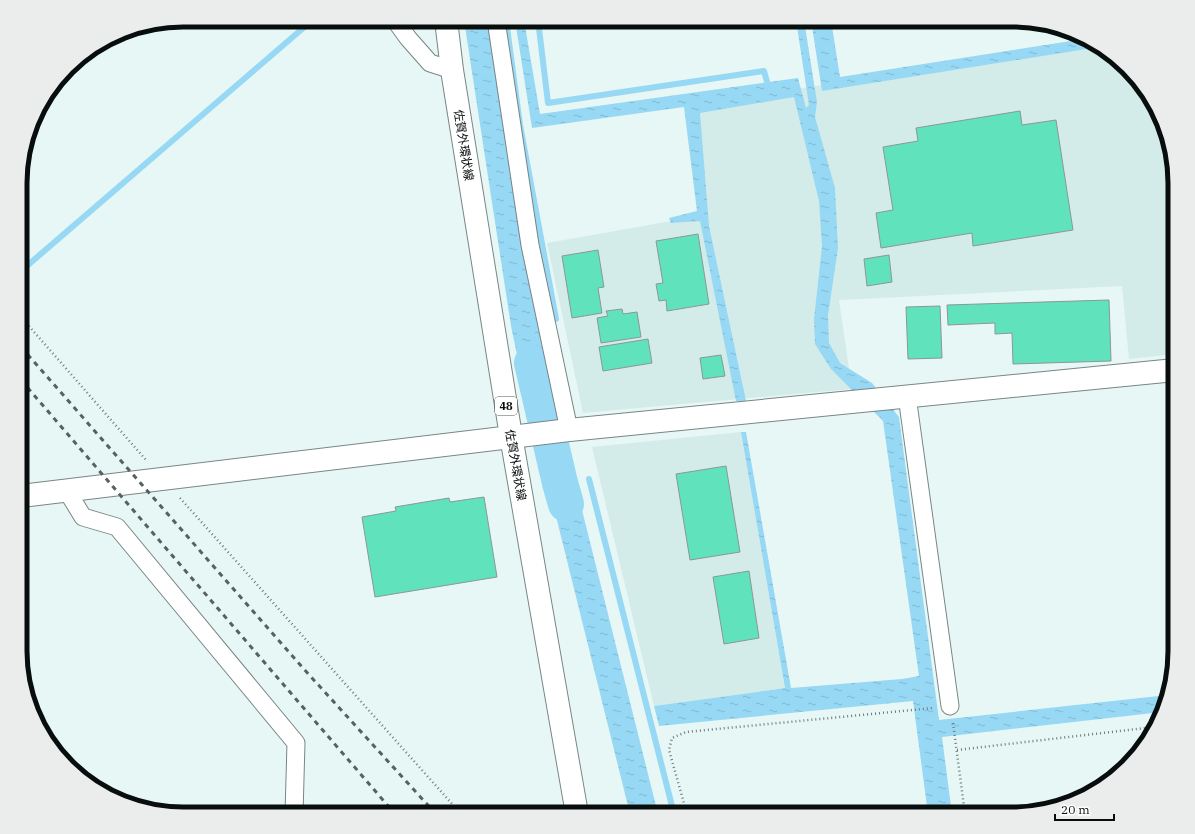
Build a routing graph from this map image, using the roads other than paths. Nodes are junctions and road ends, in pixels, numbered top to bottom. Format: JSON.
{"nodes":[{"id":1,"x":401,"y":27,"type":"edge"},
{"id":2,"x":447,"y":27,"type":"edge"},
{"id":3,"x":497,"y":27,"type":"edge"},
{"id":4,"x":452,"y":70,"type":"junction"},
{"id":5,"x":1168,"y":371,"type":"edge"},
{"id":6,"x":899,"y":397,"type":"junction"},
{"id":7,"x":569,"y":430,"type":"junction"},
{"id":8,"x":511,"y":436,"type":"junction"},
{"id":9,"x":67,"y":490,"type":"junction"},
{"id":10,"x":27,"y":495,"type":"edge"},
{"id":11,"x":950,"y":706,"type":"road end"},
{"id":12,"x":294,"y":807,"type":"edge"},
{"id":13,"x":576,"y":807,"type":"edge"}],
"edges":[{"from":1,"to":4,"type":"street"},
{"from":2,"to":4,"type":"street","name":"佐賀外環状線","number":"48"},
{"from":3,"to":7,"type":"street"},
{"from":4,"to":8,"type":"street","name":"佐賀外環状線","number":"48"},
{"from":5,"to":6,"type":"street"},
{"from":6,"to":7,"type":"street"},
{"from":6,"to":11,"type":"street"},
{"from":7,"to":8,"type":"street"},
{"from":8,"to":9,"type":"street"},
{"from":8,"to":13,"type":"street","name":"佐賀外環状線","number":"48"},
{"from":9,"to":10,"type":"street"},
{"from":9,"to":12,"type":"street"}]}
